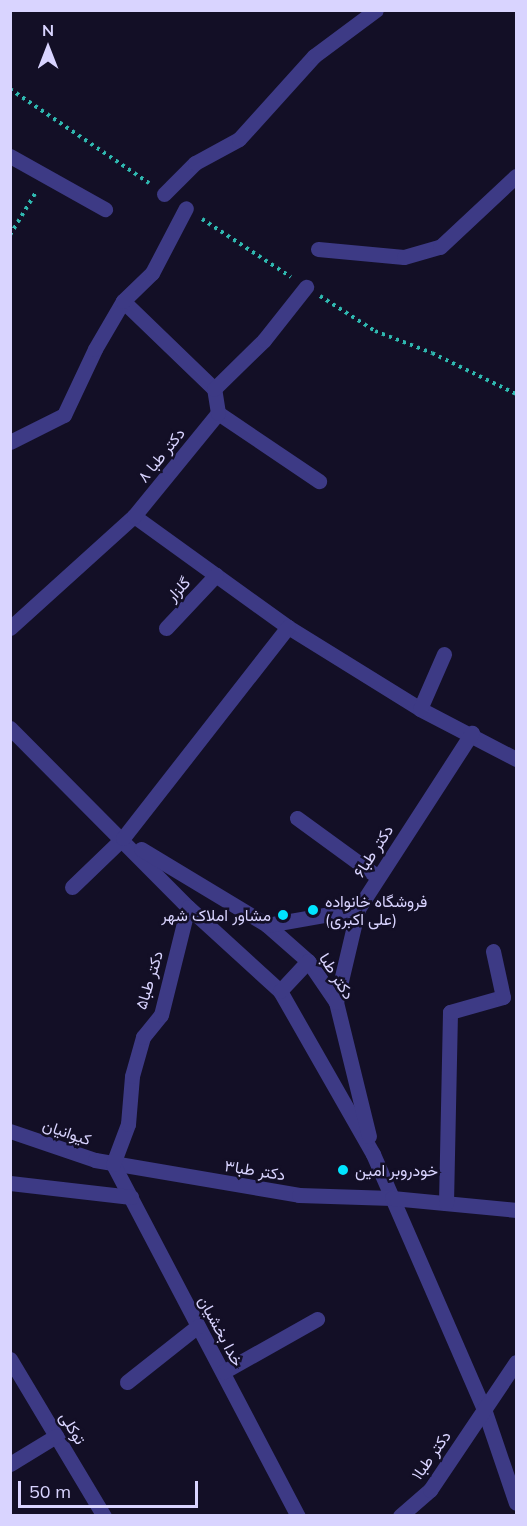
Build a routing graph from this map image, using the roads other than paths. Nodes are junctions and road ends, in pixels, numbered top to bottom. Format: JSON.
{"nodes":[{"id":1,"x":376,"y":10,"type":"edge"},
{"id":2,"x":10,"y":156,"type":"edge"},
{"id":3,"x":516,"y":176,"type":"edge"},
{"id":4,"x":164,"y":194,"type":"road end"},
{"id":5,"x":186,"y":208,"type":"road end"},
{"id":6,"x":105,"y":209,"type":"dead end"},
{"id":7,"x":318,"y":249,"type":"dead end"},
{"id":8,"x":306,"y":287,"type":"road end"},
{"id":9,"x":123,"y":301,"type":"junction"},
{"id":10,"x":214,"y":389,"type":"junction"},
{"id":11,"x":218,"y":412,"type":"junction"},
{"id":12,"x":10,"y":442,"type":"edge"},
{"id":13,"x":319,"y":481,"type":"dead end"},
{"id":14,"x":134,"y":516,"type":"junction"},
{"id":15,"x":216,"y":575,"type":"junction"},
{"id":16,"x":288,"y":627,"type":"junction"},
{"id":17,"x":10,"y":628,"type":"edge"},
{"id":18,"x":166,"y":628,"type":"dead end"},
{"id":19,"x":444,"y":654,"type":"dead end"},
{"id":20,"x":420,"y":709,"type":"junction"},
{"id":21,"x":10,"y":728,"type":"edge"},
{"id":22,"x":472,"y":733,"type":"junction"},
{"id":23,"x":516,"y":759,"type":"edge"},
{"id":24,"x":297,"y":818,"type":"dead end"},
{"id":25,"x":123,"y":838,"type":"junction"},
{"id":26,"x":378,"y":877,"type":"junction"},
{"id":27,"x":72,"y":887,"type":"dead end"},
{"id":28,"x":188,"y":907,"type":"junction"},
{"id":29,"x":358,"y":909,"type":"junction"},
{"id":30,"x":267,"y":926,"type":"junction"},
{"id":31,"x":493,"y":951,"type":"dead end"},
{"id":32,"x":308,"y":961,"type":"junction"},
{"id":33,"x":280,"y":992,"type":"junction"},
{"id":34,"x":336,"y":1002,"type":"junction"},
{"id":35,"x":10,"y":1131,"type":"edge"},
{"id":36,"x":373,"y":1154,"type":"junction"},
{"id":37,"x":113,"y":1164,"type":"junction"},
{"id":38,"x":10,"y":1183,"type":"edge"},
{"id":39,"x":130,"y":1197,"type":"junction"},
{"id":40,"x":392,"y":1198,"type":"junction"},
{"id":41,"x":446,"y":1203,"type":"junction"},
{"id":42,"x":516,"y":1210,"type":"edge"},
{"id":43,"x":317,"y":1319,"type":"dead end"},
{"id":44,"x":198,"y":1326,"type":"junction"},
{"id":45,"x":10,"y":1359,"type":"edge"},
{"id":46,"x":516,"y":1362,"type":"edge"},
{"id":47,"x":223,"y":1372,"type":"junction"},
{"id":48,"x":127,"y":1382,"type":"dead end"},
{"id":49,"x":484,"y":1409,"type":"junction"},
{"id":50,"x":56,"y":1436,"type":"junction"},
{"id":51,"x":10,"y":1464,"type":"edge"},
{"id":52,"x":516,"y":1503,"type":"edge"},
{"id":53,"x":104,"y":1515,"type":"edge"},
{"id":54,"x":298,"y":1515,"type":"edge"},
{"id":55,"x":400,"y":1515,"type":"edge"}],
"edges":[{"from":1,"to":4,"type":"street"},
{"from":2,"to":6,"type":"street"},
{"from":3,"to":7,"type":"street"},
{"from":5,"to":9,"type":"street"},
{"from":8,"to":10,"type":"street"},
{"from":9,"to":10,"type":"street"},
{"from":9,"to":12,"type":"street"},
{"from":10,"to":11,"type":"street"},
{"from":11,"to":13,"type":"street"},
{"from":11,"to":14,"type":"street","name":"دکتر طبا ۸"},
{"from":14,"to":15,"type":"street"},
{"from":14,"to":17,"type":"street","name":"دکتر طبا ۸"},
{"from":15,"to":16,"type":"street"},
{"from":15,"to":18,"type":"street","name":"گلزار"},
{"from":16,"to":20,"type":"street"},
{"from":16,"to":25,"type":"street"},
{"from":19,"to":20,"type":"street"},
{"from":20,"to":22,"type":"street"},
{"from":21,"to":25,"type":"street","name":"دکتر طبا"},
{"from":22,"to":23,"type":"street"},
{"from":22,"to":26,"type":"street","name":"دکتر طبا۶"},
{"from":24,"to":26,"type":"street"},
{"from":25,"to":27,"type":"street"},
{"from":25,"to":28,"type":"street","name":"دکتر طبا"},
{"from":25,"to":30,"type":"street","name":"دکتر طبا"},
{"from":26,"to":29,"type":"street","name":"دکتر طبا۶"},
{"from":28,"to":33,"type":"street","name":"دکتر طبا"},
{"from":28,"to":37,"type":"street","name":"دکتر طبا۵"},
{"from":29,"to":30,"type":"street"},
{"from":29,"to":34,"type":"street","name":"دکتر طبا۶"},
{"from":30,"to":32,"type":"street","name":"دکتر طبا"},
{"from":31,"to":41,"type":"street"},
{"from":32,"to":33,"type":"street"},
{"from":32,"to":34,"type":"street","name":"دکتر طبا"},
{"from":33,"to":36,"type":"street","name":"دکتر طبا"},
{"from":34,"to":36,"type":"street","name":"دکتر طبا"},
{"from":35,"to":37,"type":"street","name":"کیوانیان"},
{"from":36,"to":40,"type":"street","name":"دکتر طبا"},
{"from":37,"to":39,"type":"street","name":"خدا بخشیان"},
{"from":37,"to":40,"type":"street","name":"دکتر طبا۳"},
{"from":38,"to":39,"type":"street"},
{"from":39,"to":44,"type":"street","name":"خدا بخشیان"},
{"from":40,"to":41,"type":"street","name":"دکتر طبا۳"},
{"from":40,"to":49,"type":"street","name":"دکتر طبا"},
{"from":41,"to":42,"type":"street","name":"دکتر طبا۳"},
{"from":43,"to":47,"type":"street"},
{"from":44,"to":47,"type":"street","name":"خدا بخشیان"},
{"from":44,"to":48,"type":"street"},
{"from":45,"to":50,"type":"street","name":"توکلی"},
{"from":46,"to":49,"type":"street","name":"دکتر طبا۱"},
{"from":47,"to":54,"type":"street","name":"خدا بخشیان"},
{"from":49,"to":52,"type":"street","name":"دکتر طبا"},
{"from":49,"to":55,"type":"street","name":"دکتر طبا۱"},
{"from":50,"to":51,"type":"street"},
{"from":50,"to":53,"type":"street","name":"توکلی"}]}
